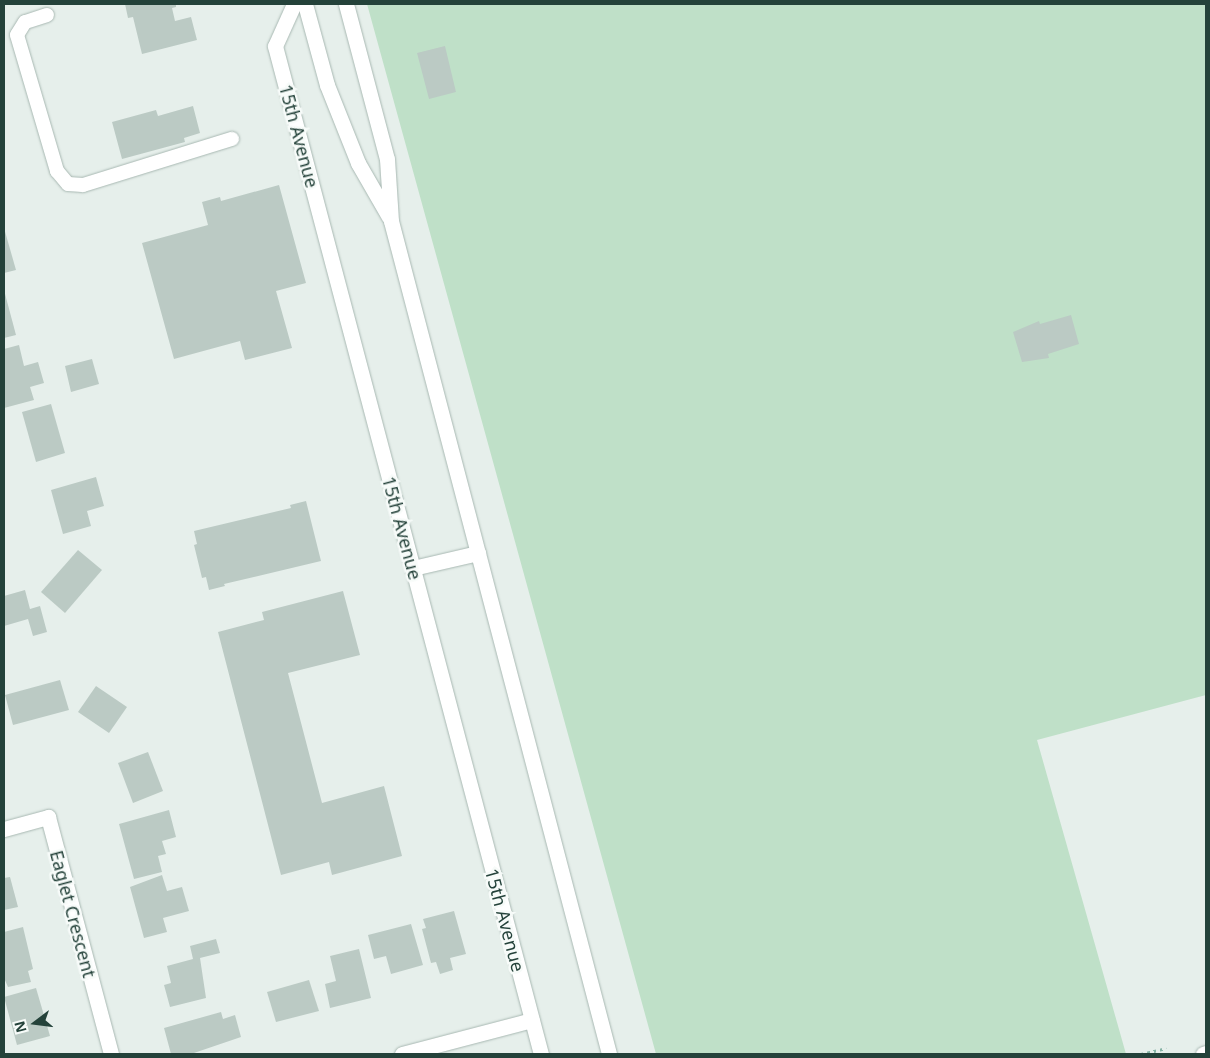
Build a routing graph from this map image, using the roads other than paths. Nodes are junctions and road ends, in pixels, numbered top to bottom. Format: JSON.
{"nodes":[{"id":1,"x":294,"y":4,"type":"edge"},
{"id":2,"x":305,"y":4,"type":"edge"},
{"id":3,"x":346,"y":4,"type":"edge"},
{"id":4,"x":47,"y":15,"type":"dead end"},
{"id":5,"x":232,"y":139,"type":"dead end"},
{"id":6,"x":391,"y":221,"type":"junction"},
{"id":7,"x":478,"y":553,"type":"junction"},
{"id":8,"x":413,"y":568,"type":"junction"},
{"id":9,"x":4,"y":829,"type":"edge"},
{"id":10,"x":532,"y":1020,"type":"junction"},
{"id":11,"x":1206,"y":1053,"type":"edge"},
{"id":12,"x":111,"y":1054,"type":"edge"},
{"id":13,"x":402,"y":1054,"type":"edge"},
{"id":14,"x":541,"y":1054,"type":"edge"},
{"id":15,"x":609,"y":1054,"type":"edge"},
{"id":16,"x":1202,"y":1054,"type":"edge"}],
"edges":[{"from":1,"to":8,"type":"street","name":"15th Avenue"},
{"from":2,"to":6,"type":"street"},
{"from":3,"to":6,"type":"street"},
{"from":4,"to":5,"type":"lane"},
{"from":6,"to":7,"type":"street"},
{"from":7,"to":8,"type":"street"},
{"from":7,"to":15,"type":"street"},
{"from":8,"to":10,"type":"street","name":"15th Avenue"},
{"from":9,"to":12,"type":"street","name":"Eaglet Crescent"},
{"from":10,"to":13,"type":"street"},
{"from":10,"to":14,"type":"street","name":"15th Avenue"},
{"from":11,"to":16,"type":"street"}]}
